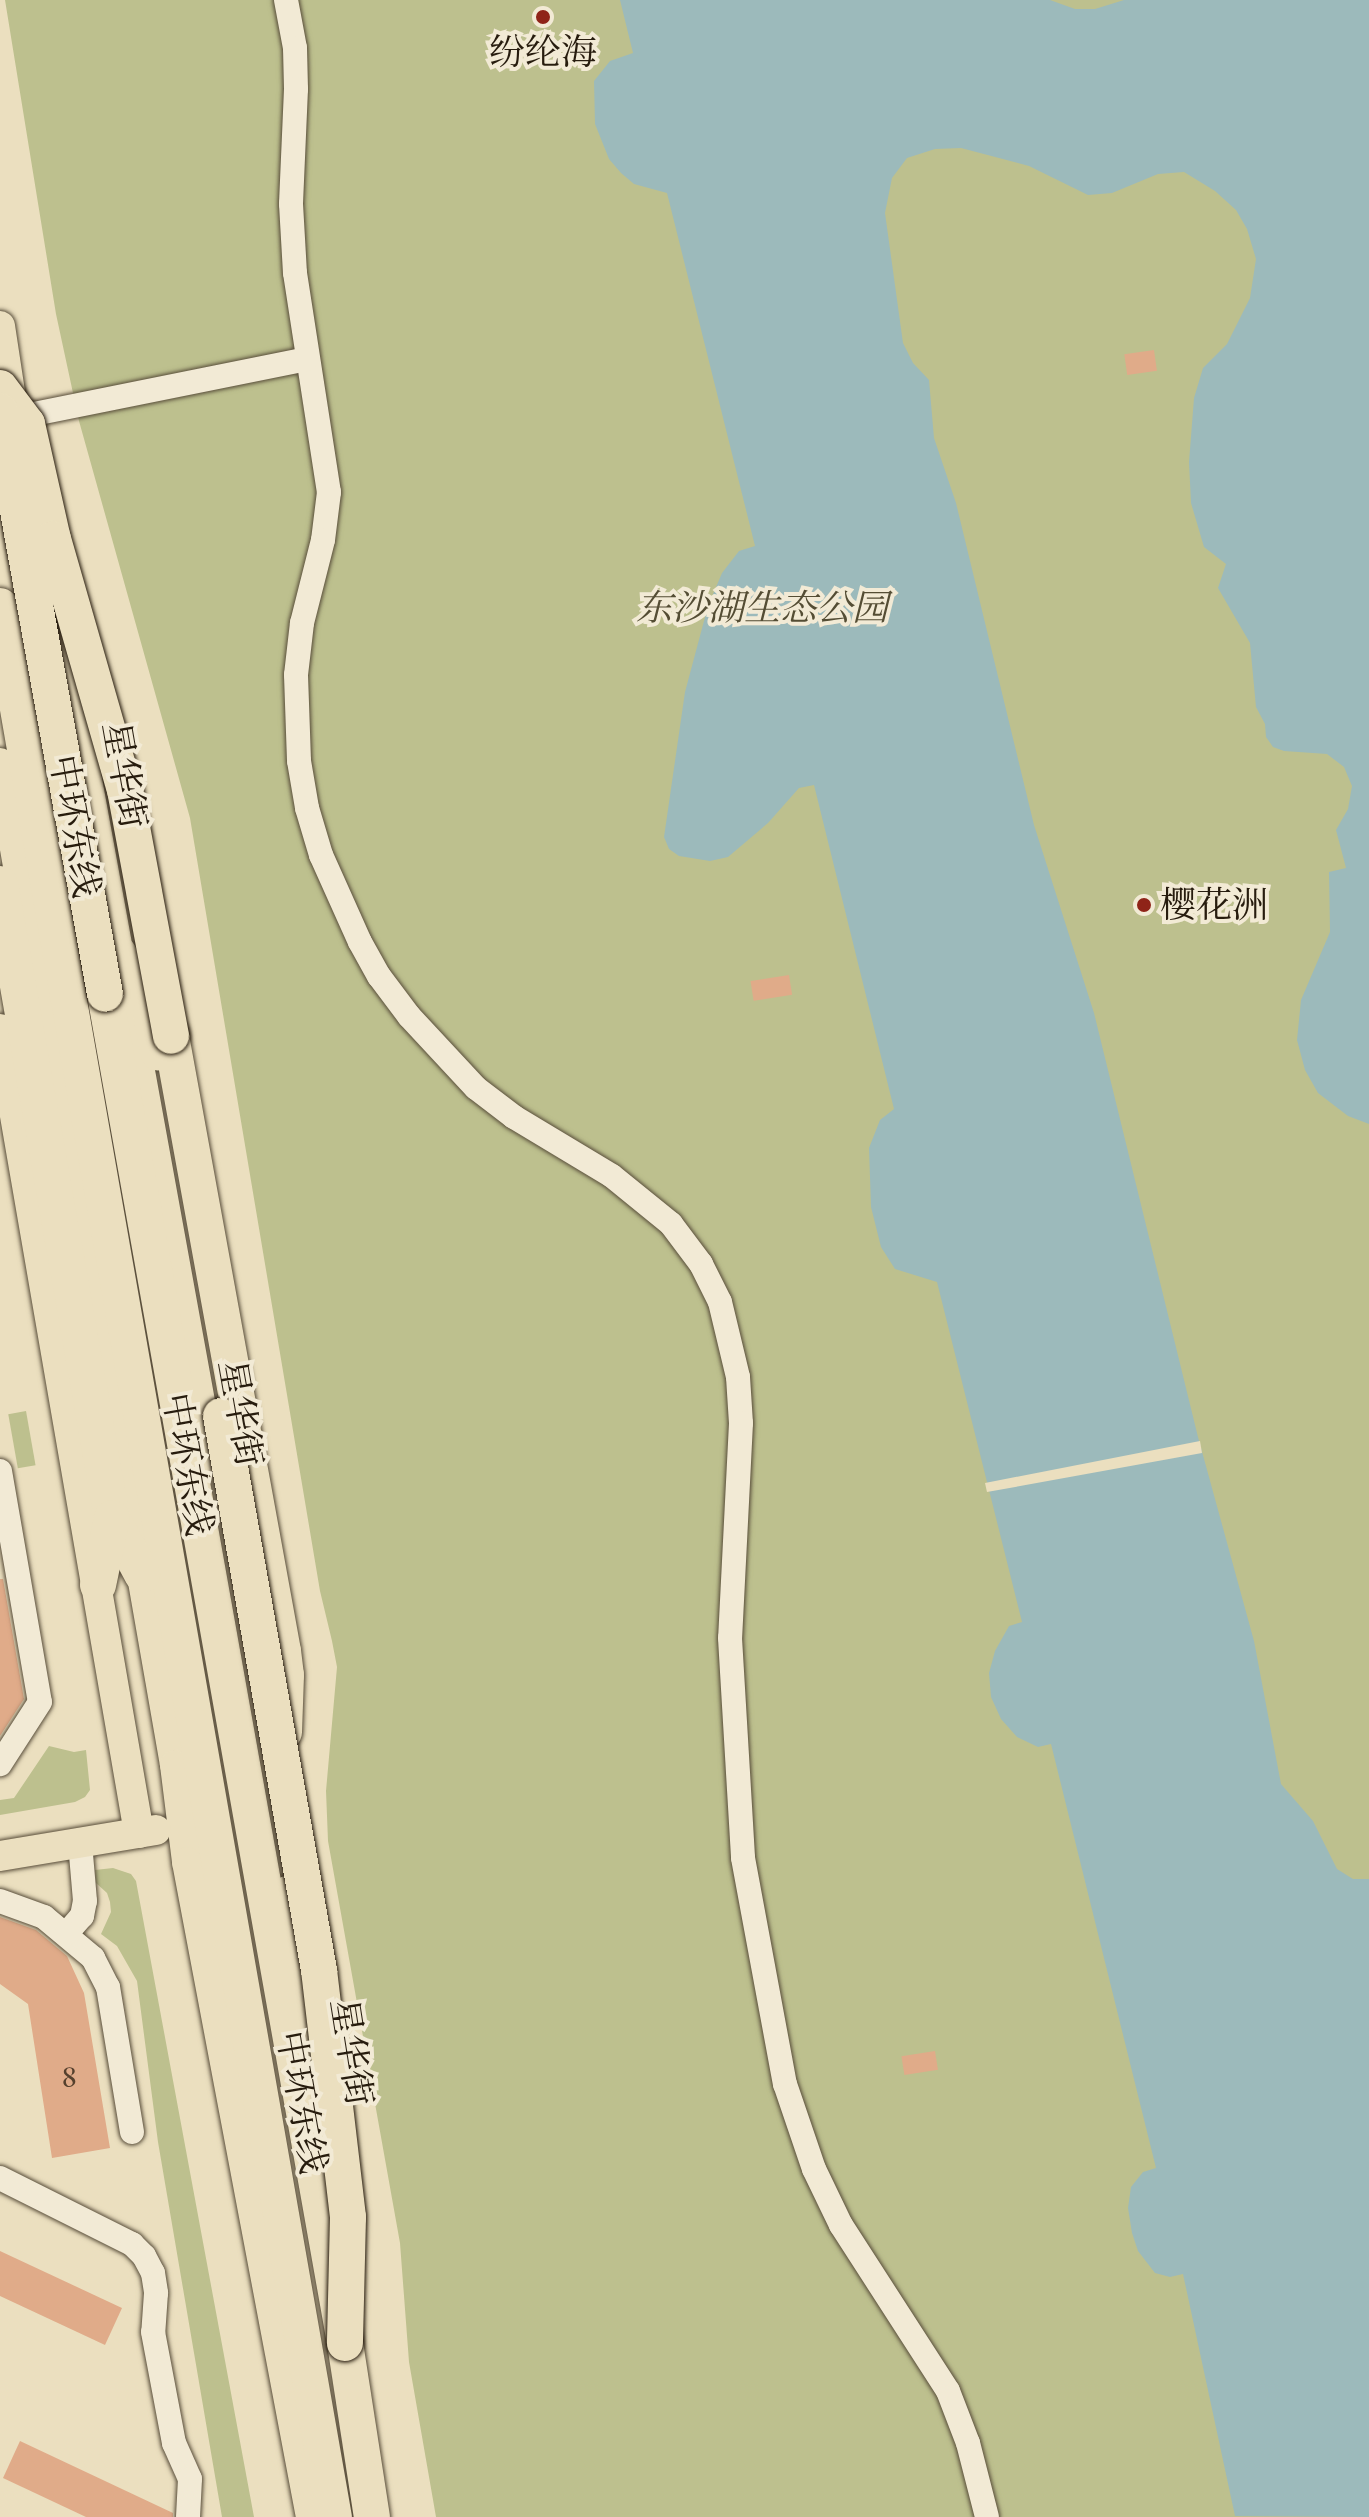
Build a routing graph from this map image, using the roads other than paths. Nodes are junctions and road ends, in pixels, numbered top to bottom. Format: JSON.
{"nodes":[{"id":1,"x":286,"y":0,"type":"edge"},
{"id":2,"x":0,"y":326,"type":"edge"},
{"id":3,"x":307,"y":359,"type":"junction"},
{"id":4,"x":3,"y":412,"type":"edge"},
{"id":5,"x":0,"y":606,"type":"edge"},
{"id":6,"x":0,"y":763,"type":"edge"},
{"id":7,"x":0,"y":884,"type":"edge"},
{"id":8,"x":119,"y":954,"type":"junction"},
{"id":9,"x":14,"y":1038,"type":"edge"},
{"id":10,"x":0,"y":1471,"type":"edge"},
{"id":11,"x":112,"y":1518,"type":"junction"},
{"id":12,"x":142,"y":1574,"type":"junction"},
{"id":13,"x":98,"y":1585,"type":"junction"},
{"id":14,"x":0,"y":1764,"type":"edge"},
{"id":15,"x":274,"y":1809,"type":"junction"},
{"id":16,"x":182,"y":1826,"type":"junction"},
{"id":17,"x":139,"y":1833,"type":"junction"},
{"id":18,"x":80,"y":1843,"type":"junction"},
{"id":19,"x":0,"y":1856,"type":"edge"},
{"id":20,"x":0,"y":1901,"type":"edge"},
{"id":21,"x":67,"y":1933,"type":"junction"},
{"id":22,"x":132,"y":2132,"type":"dead end"},
{"id":23,"x":0,"y":2178,"type":"edge"},
{"id":24,"x":345,"y":2343,"type":"junction"},
{"id":25,"x":188,"y":2517,"type":"edge"},
{"id":26,"x":311,"y":2517,"type":"edge"},
{"id":27,"x":334,"y":2517,"type":"edge"},
{"id":28,"x":372,"y":2517,"type":"edge"},
{"id":29,"x":386,"y":2517,"type":"edge"},
{"id":30,"x":987,"y":2517,"type":"edge"}],
"edges":[{"from":1,"to":3,"type":"street"},
{"from":2,"to":4,"type":"main road","name":"星华街"},
{"from":3,"to":4,"type":"street"},
{"from":3,"to":30,"type":"street"},
{"from":4,"to":8,"type":"main road","name":"星华街"},
{"from":4,"to":15,"type":"highway","bridge":true},
{"from":4,"to":24,"type":"highway","name":"中环东线","bridge":true},
{"from":5,"to":27,"type":"highway","name":"中环东线"},
{"from":6,"to":12,"type":"main road"},
{"from":7,"to":9,"type":"highway"},
{"from":8,"to":15,"type":"main road","name":"星华街"},
{"from":8,"to":24,"type":"highway","bridge":true},
{"from":9,"to":11,"type":"highway"},
{"from":9,"to":13,"type":"main road"},
{"from":10,"to":14,"type":"street"},
{"from":11,"to":12,"type":"highway"},
{"from":11,"to":13,"type":"highway"},
{"from":12,"to":16,"type":"main road"},
{"from":13,"to":17,"type":"main road"},
{"from":15,"to":29,"type":"main road","name":"星华街"},
{"from":16,"to":17,"type":"main road"},
{"from":16,"to":26,"type":"main road"},
{"from":17,"to":18,"type":"main road"},
{"from":18,"to":19,"type":"main road"},
{"from":18,"to":21,"type":"street"},
{"from":20,"to":21,"type":"street"},
{"from":21,"to":22,"type":"street"},
{"from":23,"to":25,"type":"street"},
{"from":24,"to":28,"type":"highway","name":"中环东线"}]}
